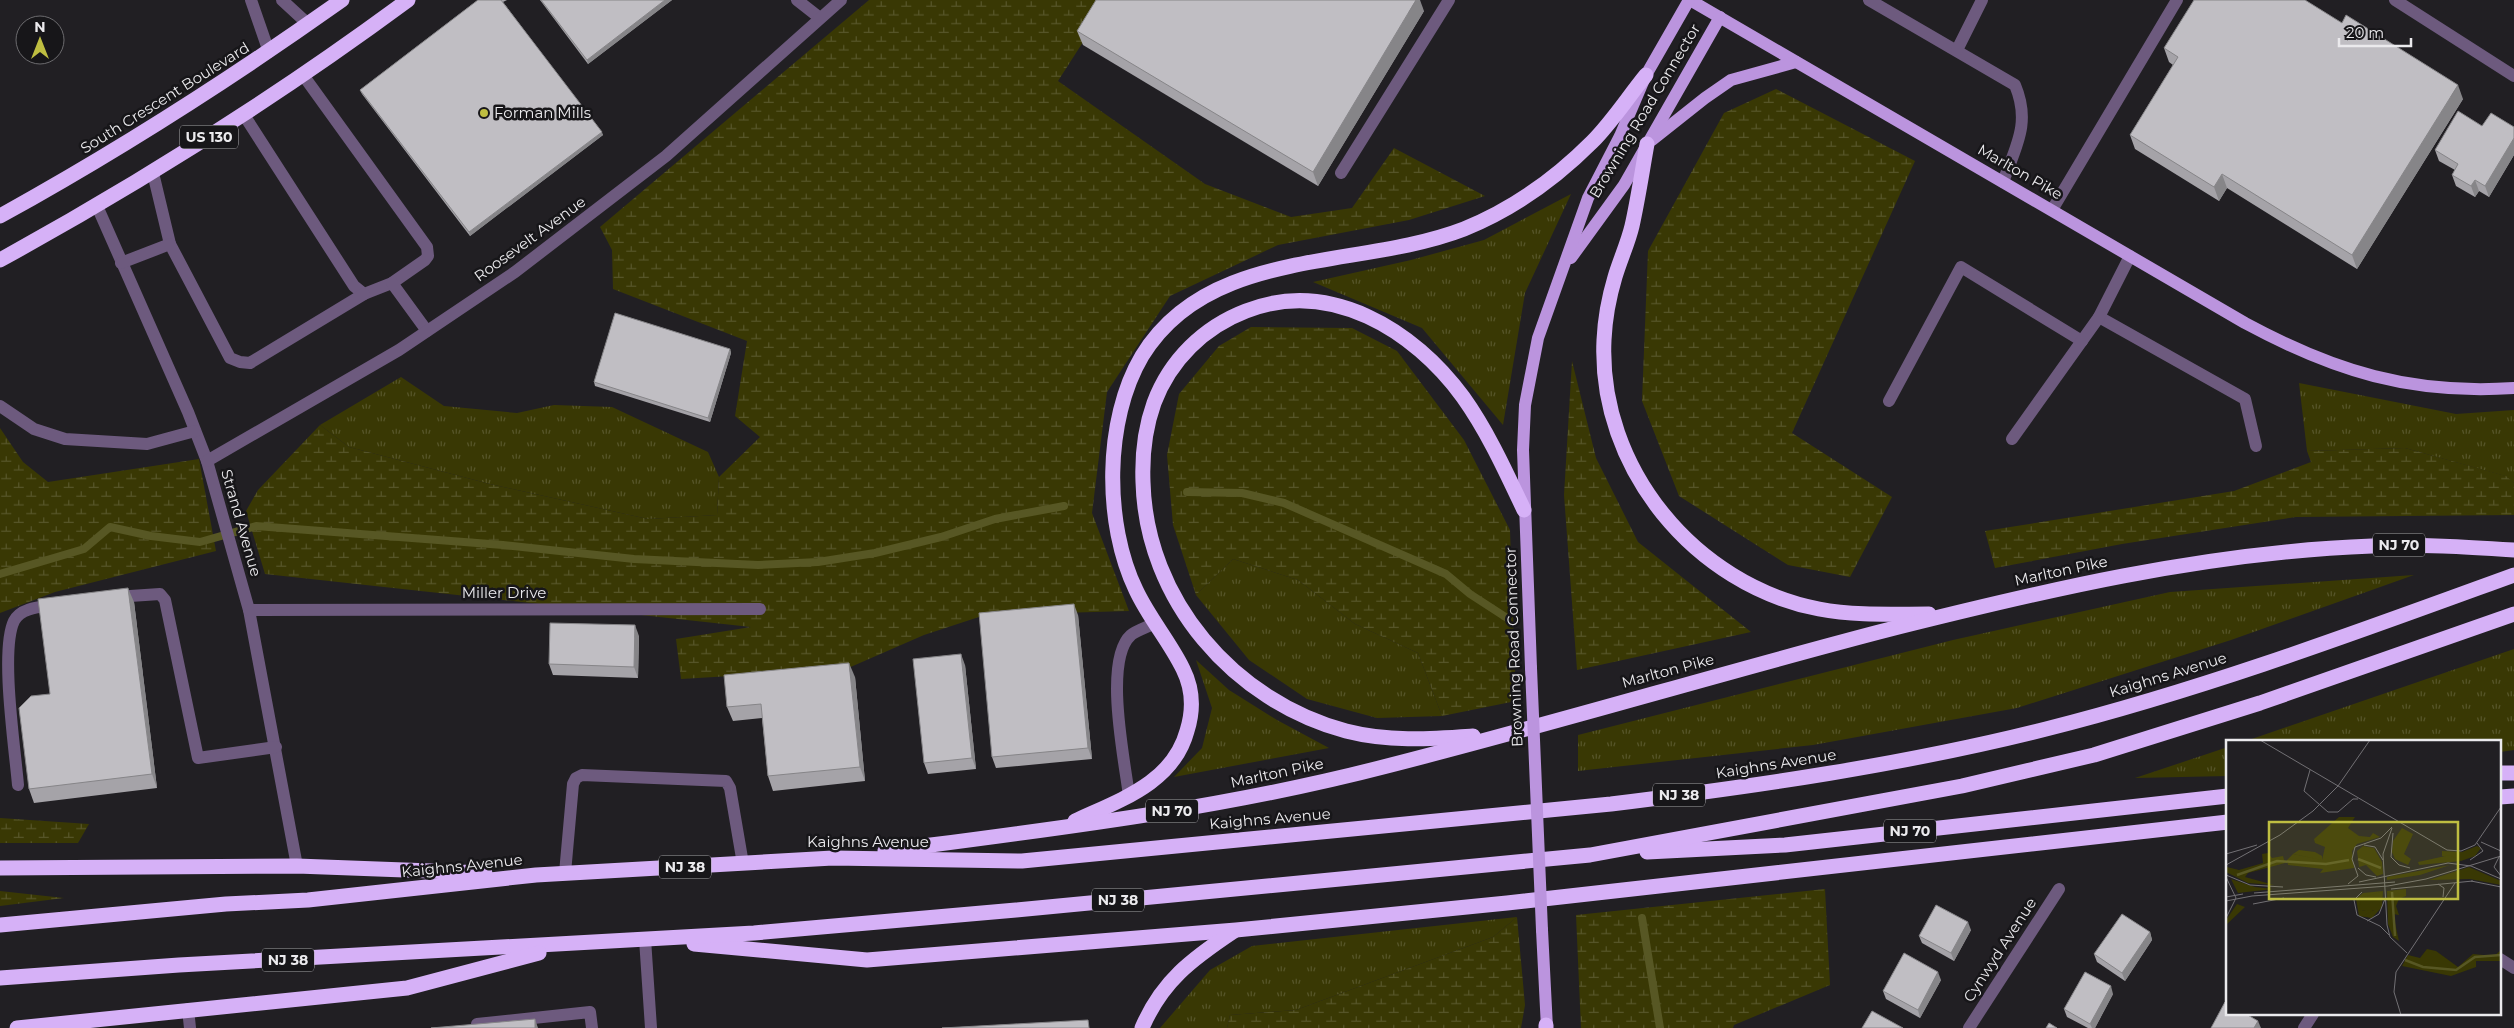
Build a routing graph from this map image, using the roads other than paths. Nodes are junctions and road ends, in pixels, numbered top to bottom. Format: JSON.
{"nodes":[{"id":1,"x":251,"y":0,"type":"edge"},
{"id":2,"x":282,"y":0,"type":"edge"},
{"id":3,"x":342,"y":0,"type":"edge"},
{"id":4,"x":408,"y":0,"type":"edge"},
{"id":5,"x":798,"y":0,"type":"edge"},
{"id":6,"x":841,"y":0,"type":"edge"},
{"id":7,"x":1449,"y":0,"type":"edge"},
{"id":8,"x":1689,"y":0,"type":"edge"},
{"id":9,"x":1869,"y":0,"type":"edge"},
{"id":10,"x":1982,"y":0,"type":"edge"},
{"id":11,"x":2177,"y":0,"type":"edge"},
{"id":12,"x":2395,"y":0,"type":"edge"},
{"id":13,"x":1720,"y":17,"type":"junction"},
{"id":14,"x":820,"y":18,"type":"junction"},
{"id":15,"x":308,"y":24,"type":"junction"},
{"id":16,"x":1957,"y":50,"type":"junction"},
{"id":17,"x":269,"y":52,"type":"junction"},
{"id":18,"x":1796,"y":62,"type":"junction"},
{"id":19,"x":302,"y":75,"type":"junction"},
{"id":20,"x":1646,"y":75,"type":"junction"},
{"id":21,"x":2514,"y":76,"type":"edge"},
{"id":22,"x":244,"y":115,"type":"junction"},
{"id":23,"x":1646,"y":144,"type":"junction"},
{"id":24,"x":153,"y":173,"type":"junction"},
{"id":25,"x":1341,"y":173,"type":"dead end"},
{"id":26,"x":2003,"y":182,"type":"junction"},
{"id":27,"x":97,"y":206,"type":"junction"},
{"id":28,"x":2052,"y":210,"type":"junction"},
{"id":29,"x":0,"y":216,"type":"edge"},
{"id":30,"x":170,"y":244,"type":"junction"},
{"id":31,"x":2130,"y":256,"type":"junction"},
{"id":32,"x":0,"y":260,"type":"edge"},
{"id":33,"x":120,"y":263,"type":"junction"},
{"id":34,"x":1563,"y":270,"type":"junction"},
{"id":35,"x":392,"y":283,"type":"junction"},
{"id":36,"x":364,"y":294,"type":"junction"},
{"id":37,"x":2099,"y":317,"type":"junction"},
{"id":38,"x":427,"y":331,"type":"junction"},
{"id":39,"x":2082,"y":340,"type":"junction"},
{"id":40,"x":2514,"y":388,"type":"edge"},
{"id":41,"x":1889,"y":401,"type":"dead end"},
{"id":42,"x":0,"y":406,"type":"edge"},
{"id":43,"x":195,"y":430,"type":"junction"},
{"id":44,"x":2012,"y":440,"type":"dead end"},
{"id":45,"x":2256,"y":446,"type":"dead end"},
{"id":46,"x":207,"y":461,"type":"junction"},
{"id":47,"x":1524,"y":510,"type":"junction"},
{"id":48,"x":2514,"y":550,"type":"edge"},
{"id":49,"x":2514,"y":575,"type":"edge"},
{"id":50,"x":103,"y":598,"type":"edge"},
{"id":51,"x":66,"y":604,"type":"edge"},
{"id":52,"x":760,"y":609,"type":"dead end"},
{"id":53,"x":249,"y":610,"type":"junction"},
{"id":54,"x":2514,"y":614,"type":"edge"},
{"id":55,"x":1948,"y":615,"type":"junction"},
{"id":56,"x":1155,"y":623,"type":"junction"},
{"id":57,"x":1505,"y":734,"type":"junction"},
{"id":58,"x":276,"y":747,"type":"junction"},
{"id":59,"x":18,"y":785,"type":"dead end"},
{"id":60,"x":1129,"y":796,"type":"junction"},
{"id":61,"x":2226,"y":796,"type":"edge"},
{"id":62,"x":2514,"y":797,"type":"edge"},
{"id":63,"x":2502,"y":804,"type":"edge"},
{"id":64,"x":2226,"y":822,"type":"edge"},
{"id":65,"x":1058,"y":828,"type":"junction"},
{"id":66,"x":1590,"y":855,"type":"junction"},
{"id":67,"x":833,"y":858,"type":"junction"},
{"id":68,"x":743,"y":864,"type":"junction"},
{"id":69,"x":297,"y":866,"type":"junction"},
{"id":70,"x":0,"y":868,"type":"edge"},
{"id":71,"x":565,"y":873,"type":"junction"},
{"id":72,"x":536,"y":875,"type":"junction"},
{"id":73,"x":2058,"y":889,"type":"dead end"},
{"id":74,"x":0,"y":925,"type":"edge"},
{"id":75,"x":1236,"y":930,"type":"junction"},
{"id":76,"x":645,"y":939,"type":"junction"},
{"id":77,"x":569,"y":945,"type":"junction"},
{"id":78,"x":2502,"y":960,"type":"edge"},
{"id":79,"x":2514,"y":968,"type":"edge"},
{"id":80,"x":2,"y":978,"type":"edge"},
{"id":81,"x":188,"y":1009,"type":"junction"},
{"id":82,"x":2312,"y":1016,"type":"edge"},
{"id":83,"x":477,"y":1024,"type":"edge"},
{"id":84,"x":1546,"y":1027,"type":"edge"},
{"id":85,"x":26,"y":1028,"type":"edge"},
{"id":86,"x":190,"y":1028,"type":"edge"},
{"id":87,"x":592,"y":1028,"type":"edge"},
{"id":88,"x":650,"y":1028,"type":"edge"},
{"id":89,"x":1142,"y":1028,"type":"edge"},
{"id":90,"x":1969,"y":1028,"type":"edge"},
{"id":91,"x":2304,"y":1028,"type":"edge"}],
"edges":[{"from":1,"to":17,"type":"street"},
{"from":2,"to":15,"type":"street"},
{"from":3,"to":15,"type":"highway","name":"South Crescent Boulevard","number":"US 130"},
{"from":4,"to":19,"type":"highway","number":"US 130"},
{"from":5,"to":14,"type":"street"},
{"from":6,"to":14,"type":"street","name":"Roosevelt Avenue"},
{"from":7,"to":25,"type":"street"},
{"from":8,"to":13,"type":"main road","name":"Marlton Pike"},
{"from":8,"to":20,"type":"main road","name":"Browning Road Connector"},
{"from":9,"to":16,"type":"street"},
{"from":10,"to":16,"type":"street"},
{"from":11,"to":28,"type":"street"},
{"from":12,"to":21,"type":"street"},
{"from":13,"to":18,"type":"main road","name":"Marlton Pike"},
{"from":13,"to":23,"type":"main road","name":"Browning Road Connector"},
{"from":14,"to":38,"type":"street","name":"Roosevelt Avenue"},
{"from":15,"to":17,"type":"highway","name":"South Crescent Boulevard","number":"US 130"},
{"from":16,"to":26,"type":"street"},
{"from":17,"to":29,"type":"highway","name":"South Crescent Boulevard","number":"US 130"},
{"from":18,"to":23,"type":"main road"},
{"from":18,"to":26,"type":"main road","name":"Marlton Pike"},
{"from":19,"to":22,"type":"highway","number":"US 130"},
{"from":19,"to":35,"type":"street"},
{"from":20,"to":34,"type":"main road","name":"Browning Road Connector"},
{"from":20,"to":56,"type":"highway"},
{"from":22,"to":24,"type":"highway","number":"US 130"},
{"from":22,"to":36,"type":"street"},
{"from":23,"to":34,"type":"main road","name":"Browning Road Connector"},
{"from":23,"to":55,"type":"highway"},
{"from":24,"to":27,"type":"highway","number":"US 130"},
{"from":24,"to":30,"type":"street"},
{"from":26,"to":28,"type":"main road","name":"Marlton Pike"},
{"from":27,"to":32,"type":"highway","number":"US 130"},
{"from":27,"to":33,"type":"street","name":"Strand Avenue"},
{"from":28,"to":31,"type":"main road","name":"Marlton Pike"},
{"from":30,"to":33,"type":"street"},
{"from":30,"to":36,"type":"street"},
{"from":31,"to":37,"type":"street"},
{"from":31,"to":40,"type":"main road","name":"Marlton Pike"},
{"from":33,"to":43,"type":"street","name":"Strand Avenue"},
{"from":34,"to":47,"type":"main road","name":"Browning Road Connector"},
{"from":35,"to":36,"type":"street"},
{"from":35,"to":38,"type":"street"},
{"from":37,"to":39,"type":"street"},
{"from":37,"to":45,"type":"street"},
{"from":38,"to":46,"type":"street","name":"Roosevelt Avenue"},
{"from":39,"to":41,"type":"street"},
{"from":39,"to":44,"type":"street"},
{"from":42,"to":43,"type":"street"},
{"from":43,"to":46,"type":"street","name":"Strand Avenue"},
{"from":46,"to":53,"type":"street","name":"Strand Avenue"},
{"from":47,"to":57,"type":"highway"},
{"from":47,"to":84,"type":"main road","name":"Browning Road Connector","bridge":true},
{"from":48,"to":55,"type":"highway","name":"Marlton Pike","number":"NJ 70"},
{"from":49,"to":67,"type":"highway","name":"Kaighns Avenue","number":"NJ 38"},
{"from":50,"to":58,"type":"street"},
{"from":51,"to":59,"type":"street"},
{"from":52,"to":53,"type":"street","name":"Miller Drive"},
{"from":53,"to":58,"type":"street","name":"Strand Avenue"},
{"from":54,"to":66,"type":"highway","number":"NJ 38"},
{"from":55,"to":57,"type":"highway","name":"Marlton Pike","number":"NJ 70"},
{"from":56,"to":60,"type":"street"},
{"from":56,"to":60,"type":"highway"},
{"from":57,"to":65,"type":"highway","name":"Marlton Pike","number":"NJ 70"},
{"from":58,"to":69,"type":"street","name":"Strand Avenue"},
{"from":60,"to":65,"type":"highway"},
{"from":61,"to":66,"type":"highway","number":"NJ 70"},
{"from":62,"to":63,"type":"street"},
{"from":64,"to":75,"type":"highway"},
{"from":65,"to":67,"type":"highway","name":"Marlton Pike","number":"NJ 70"},
{"from":66,"to":76,"type":"highway","number":"NJ 38"},
{"from":67,"to":68,"type":"highway","name":"Kaighns Avenue","number":"NJ 38"},
{"from":68,"to":71,"type":"highway","name":"Kaighns Avenue","number":"NJ 38"},
{"from":68,"to":71,"type":"street"},
{"from":69,"to":70,"type":"highway"},
{"from":69,"to":72,"type":"highway"},
{"from":71,"to":72,"type":"highway","name":"Kaighns Avenue","number":"NJ 38"},
{"from":72,"to":74,"type":"highway","name":"Kaighns Avenue","number":"NJ 38"},
{"from":73,"to":90,"type":"street","name":"Cynwyd Avenue"},
{"from":75,"to":76,"type":"highway"},
{"from":75,"to":89,"type":"highway"},
{"from":76,"to":77,"type":"highway","number":"NJ 38"},
{"from":76,"to":88,"type":"street"},
{"from":77,"to":80,"type":"highway","number":"NJ 38"},
{"from":77,"to":81,"type":"highway"},
{"from":78,"to":79,"type":"street"},
{"from":81,"to":85,"type":"highway"},
{"from":81,"to":86,"type":"street"},
{"from":82,"to":91,"type":"street"},
{"from":83,"to":87,"type":"street"}]}
